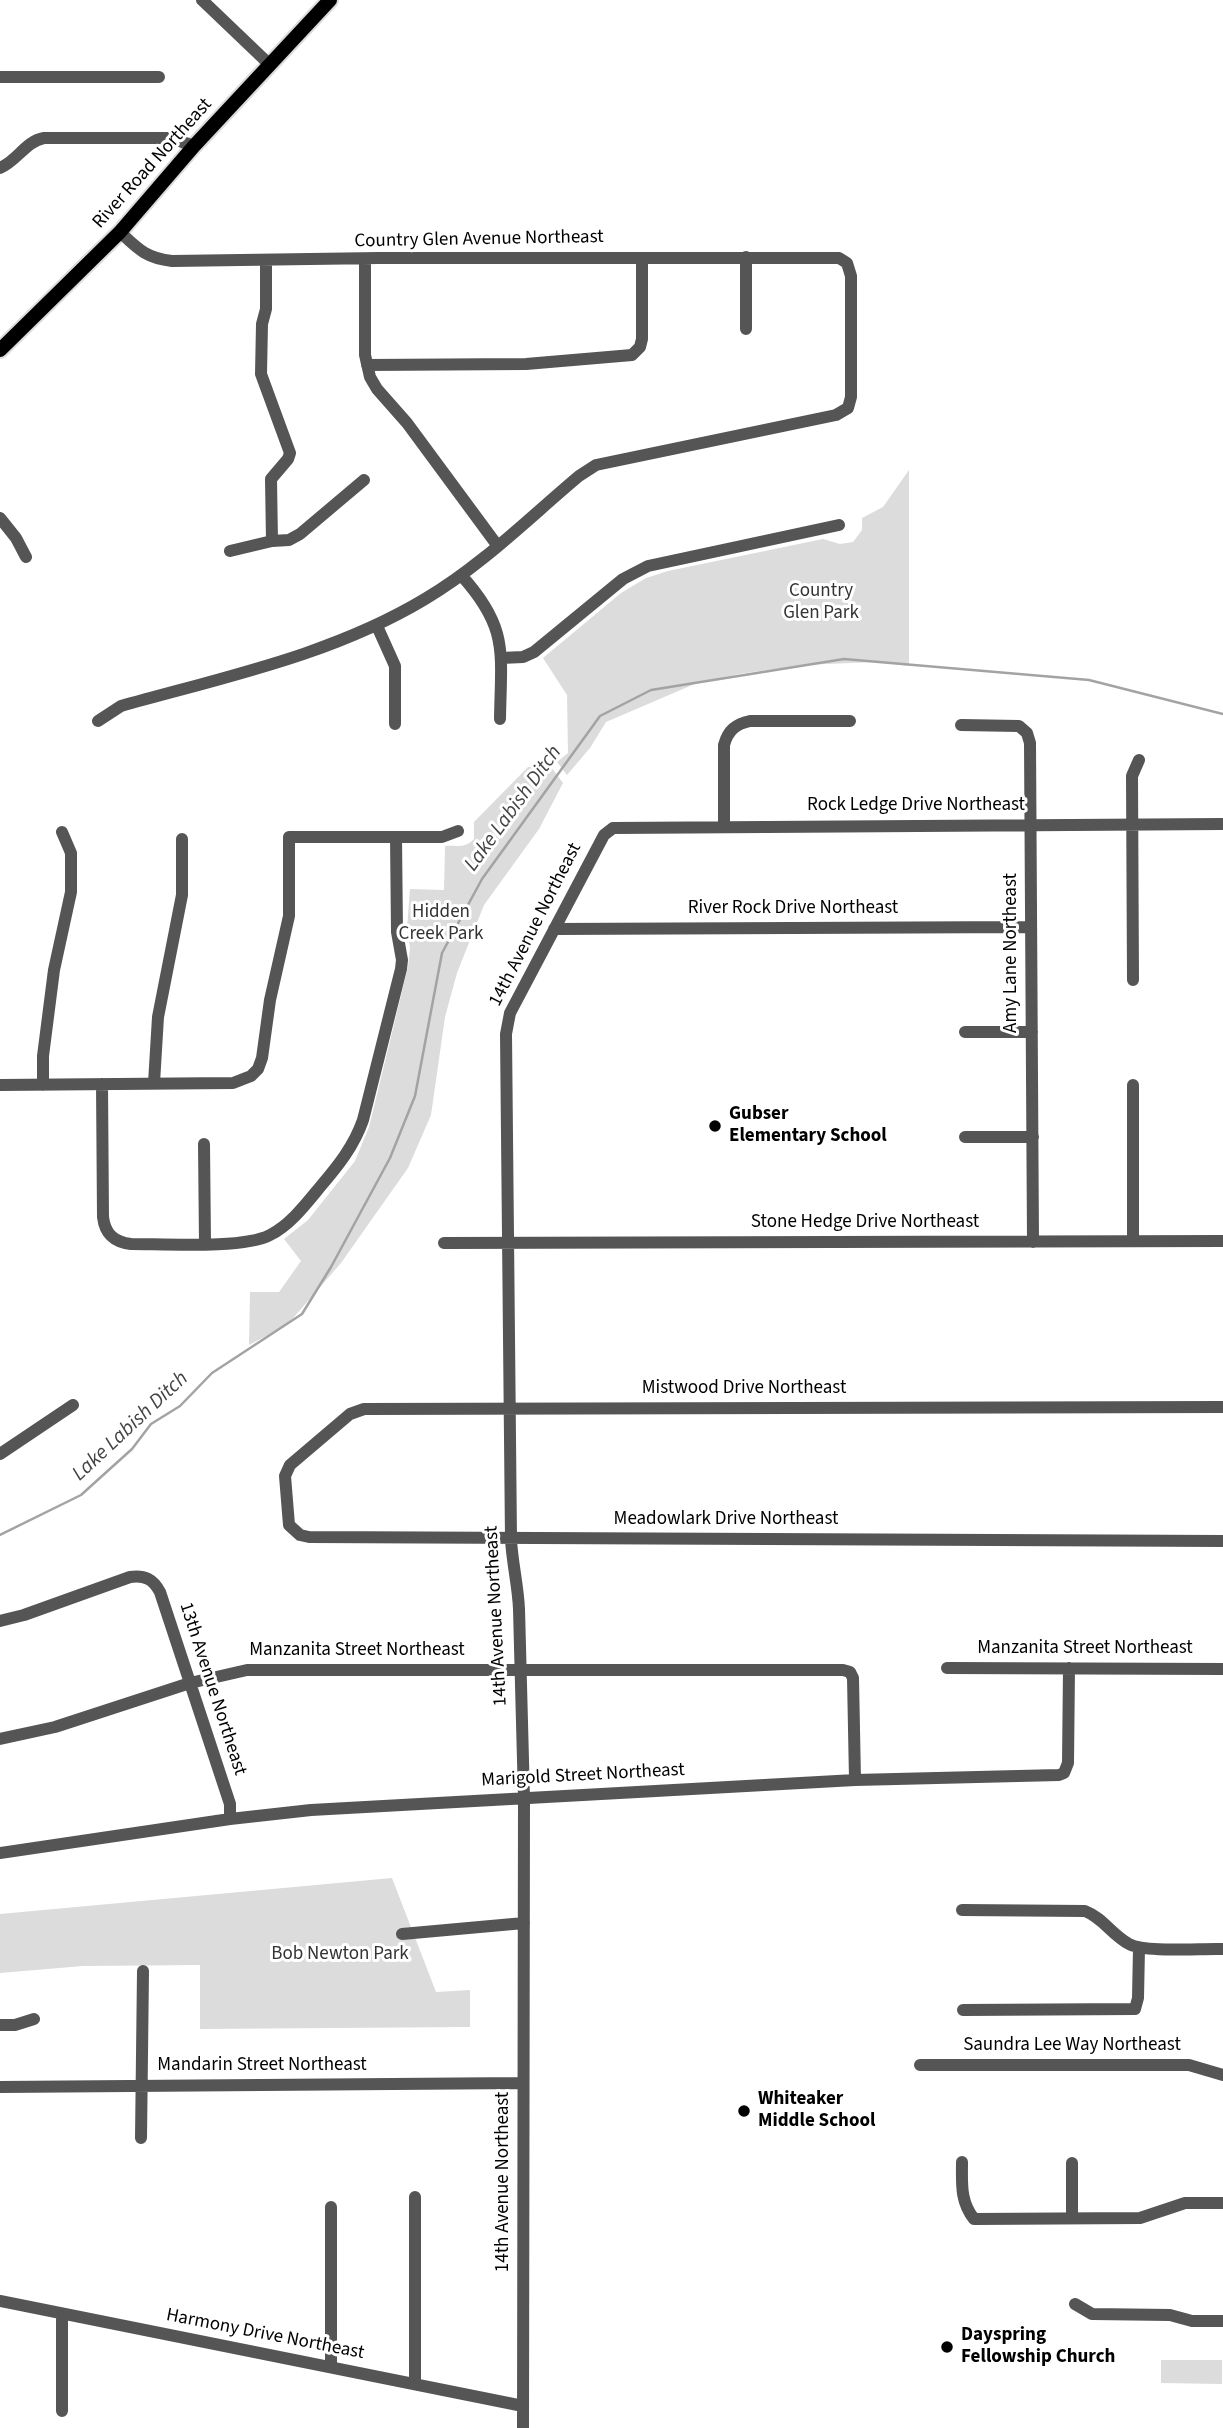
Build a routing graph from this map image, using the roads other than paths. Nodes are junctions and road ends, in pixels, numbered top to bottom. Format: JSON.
{"nodes":[{"id":1,"x":202,"y":0,"type":"edge"},
{"id":2,"x":330,"y":0,"type":"edge"},
{"id":3,"x":269,"y":64,"type":"junction"},
{"id":4,"x":0,"y":77,"type":"edge"},
{"id":5,"x":159,"y":78,"type":"dead end"},
{"id":6,"x":194,"y":146,"type":"junction"},
{"id":7,"x":0,"y":168,"type":"edge"},
{"id":8,"x":120,"y":232,"type":"junction"},
{"id":9,"x":746,"y":257,"type":"junction"},
{"id":10,"x":642,"y":258,"type":"junction"},
{"id":11,"x":365,"y":260,"type":"junction"},
{"id":12,"x":266,"y":261,"type":"junction"},
{"id":13,"x":746,"y":329,"type":"dead end"},
{"id":14,"x":0,"y":350,"type":"edge"},
{"id":15,"x":367,"y":365,"type":"junction"},
{"id":16,"x":364,"y":480,"type":"dead end"},
{"id":17,"x":0,"y":517,"type":"edge"},
{"id":18,"x":839,"y":525,"type":"dead end"},
{"id":19,"x":272,"y":541,"type":"junction"},
{"id":20,"x":498,"y":545,"type":"junction"},
{"id":21,"x":230,"y":551,"type":"dead end"},
{"id":22,"x":26,"y":557,"type":"dead end"},
{"id":23,"x":461,"y":575,"type":"junction"},
{"id":24,"x":377,"y":625,"type":"junction"},
{"id":25,"x":501,"y":658,"type":"junction"},
{"id":26,"x":500,"y":719,"type":"dead end"},
{"id":27,"x":98,"y":721,"type":"dead end"},
{"id":28,"x":850,"y":721,"type":"dead end"},
{"id":29,"x":396,"y":724,"type":"dead end"},
{"id":30,"x":961,"y":725,"type":"dead end"},
{"id":31,"x":1139,"y":760,"type":"dead end"},
{"id":32,"x":1132,"y":824,"type":"junction"},
{"id":33,"x":1223,"y":824,"type":"edge"},
{"id":34,"x":1031,"y":825,"type":"junction"},
{"id":35,"x":724,"y":826,"type":"junction"},
{"id":36,"x":610,"y":829,"type":"joint"},
{"id":37,"x":458,"y":831,"type":"dead end"},
{"id":38,"x":62,"y":832,"type":"dead end"},
{"id":39,"x":397,"y":837,"type":"junction"},
{"id":40,"x":182,"y":839,"type":"dead end"},
{"id":41,"x":1031,"y":927,"type":"junction"},
{"id":42,"x":554,"y":929,"type":"junction"},
{"id":43,"x":1133,"y":980,"type":"dead end"},
{"id":44,"x":965,"y":1032,"type":"dead end"},
{"id":45,"x":1032,"y":1032,"type":"junction"},
{"id":46,"x":154,"y":1083,"type":"junction"},
{"id":47,"x":44,"y":1084,"type":"junction"},
{"id":48,"x":102,"y":1084,"type":"junction"},
{"id":49,"x":0,"y":1085,"type":"edge"},
{"id":50,"x":1133,"y":1086,"type":"dead end"},
{"id":51,"x":965,"y":1137,"type":"dead end"},
{"id":52,"x":1033,"y":1137,"type":"junction"},
{"id":53,"x":204,"y":1144,"type":"dead end"},
{"id":54,"x":1033,"y":1241,"type":"junction"},
{"id":55,"x":1133,"y":1241,"type":"junction"},
{"id":56,"x":1223,"y":1241,"type":"edge"},
{"id":57,"x":205,"y":1243,"type":"junction"},
{"id":58,"x":444,"y":1243,"type":"dead end"},
{"id":59,"x":507,"y":1243,"type":"junction"},
{"id":60,"x":73,"y":1405,"type":"dead end"},
{"id":61,"x":1223,"y":1407,"type":"edge"},
{"id":62,"x":509,"y":1409,"type":"junction"},
{"id":63,"x":0,"y":1454,"type":"edge"},
{"id":64,"x":287,"y":1469,"type":"joint"},
{"id":65,"x":511,"y":1539,"type":"junction"},
{"id":66,"x":1223,"y":1541,"type":"edge"},
{"id":67,"x":0,"y":1621,"type":"edge"},
{"id":68,"x":947,"y":1668,"type":"dead end"},
{"id":69,"x":1069,"y":1668,"type":"junction"},
{"id":70,"x":1223,"y":1669,"type":"edge"},
{"id":71,"x":521,"y":1670,"type":"junction"},
{"id":72,"x":190,"y":1683,"type":"junction"},
{"id":73,"x":0,"y":1739,"type":"edge"},
{"id":74,"x":855,"y":1780,"type":"junction"},
{"id":75,"x":524,"y":1798,"type":"junction"},
{"id":76,"x":230,"y":1819,"type":"junction"},
{"id":77,"x":0,"y":1853,"type":"edge"},
{"id":78,"x":962,"y":1910,"type":"dead end"},
{"id":79,"x":524,"y":1923,"type":"junction"},
{"id":80,"x":402,"y":1934,"type":"dead end"},
{"id":81,"x":1139,"y":1948,"type":"junction"},
{"id":82,"x":1223,"y":1949,"type":"edge"},
{"id":83,"x":143,"y":1971,"type":"dead end"},
{"id":84,"x":963,"y":2010,"type":"dead end"},
{"id":85,"x":34,"y":2019,"type":"dead end"},
{"id":86,"x":0,"y":2025,"type":"edge"},
{"id":87,"x":920,"y":2065,"type":"dead end"},
{"id":88,"x":1223,"y":2075,"type":"edge"},
{"id":89,"x":523,"y":2083,"type":"junction"},
{"id":90,"x":142,"y":2086,"type":"junction"},
{"id":91,"x":0,"y":2087,"type":"edge"},
{"id":92,"x":141,"y":2138,"type":"dead end"},
{"id":93,"x":962,"y":2162,"type":"dead end"},
{"id":94,"x":1072,"y":2163,"type":"dead end"},
{"id":95,"x":415,"y":2196,"type":"dead end"},
{"id":96,"x":1223,"y":2203,"type":"edge"},
{"id":97,"x":331,"y":2207,"type":"dead end"},
{"id":98,"x":1072,"y":2218,"type":"junction"},
{"id":99,"x":0,"y":2301,"type":"edge"},
{"id":100,"x":1075,"y":2304,"type":"dead end"},
{"id":101,"x":62,"y":2314,"type":"junction"},
{"id":102,"x":1223,"y":2321,"type":"edge"},
{"id":103,"x":331,"y":2367,"type":"junction"},
{"id":104,"x":415,"y":2384,"type":"junction"},
{"id":105,"x":523,"y":2406,"type":"junction"},
{"id":106,"x":62,"y":2411,"type":"dead end"},
{"id":107,"x":523,"y":2428,"type":"edge"}],
"edges":[{"from":1,"to":3,"type":"street"},
{"from":2,"to":3,"type":"main road","name":"River Road Northeast"},
{"from":3,"to":6,"type":"main road","name":"River Road Northeast"},
{"from":4,"to":5,"type":"street"},
{"from":6,"to":7,"type":"street"},
{"from":6,"to":8,"type":"main road","name":"River Road Northeast"},
{"from":8,"to":12,"type":"street","name":"Country Glen Avenue Northeast"},
{"from":8,"to":14,"type":"main road","name":"River Road Northeast"},
{"from":9,"to":10,"type":"street","name":"Country Glen Avenue Northeast"},
{"from":9,"to":13,"type":"street"},
{"from":9,"to":20,"type":"street","name":"Country Glen Avenue Northeast"},
{"from":10,"to":11,"type":"street","name":"Country Glen Avenue Northeast"},
{"from":10,"to":15,"type":"street"},
{"from":11,"to":12,"type":"street","name":"Country Glen Avenue Northeast"},
{"from":11,"to":15,"type":"street"},
{"from":12,"to":19,"type":"street"},
{"from":15,"to":20,"type":"street"},
{"from":16,"to":19,"type":"street"},
{"from":17,"to":22,"type":"street"},
{"from":18,"to":25,"type":"street"},
{"from":19,"to":21,"type":"street"},
{"from":20,"to":23,"type":"street"},
{"from":23,"to":24,"type":"street"},
{"from":23,"to":25,"type":"street"},
{"from":24,"to":27,"type":"street"},
{"from":24,"to":29,"type":"street"},
{"from":25,"to":26,"type":"street"},
{"from":28,"to":35,"type":"street"},
{"from":30,"to":34,"type":"street","name":"Amy Lane Northeast"},
{"from":31,"to":32,"type":"street"},
{"from":32,"to":33,"type":"street","name":"Rock Ledge Drive Northeast"},
{"from":32,"to":34,"type":"street","name":"Rock Ledge Drive Northeast"},
{"from":32,"to":43,"type":"street"},
{"from":34,"to":35,"type":"street","name":"Rock Ledge Drive Northeast"},
{"from":34,"to":41,"type":"street","name":"Amy Lane Northeast"},
{"from":35,"to":36,"type":"street","name":"Rock Ledge Drive Northeast"},
{"from":36,"to":42,"type":"street","name":"14th Avenue Northeast"},
{"from":37,"to":39,"type":"street"},
{"from":38,"to":47,"type":"street"},
{"from":39,"to":46,"type":"street"},
{"from":39,"to":57,"type":"street"},
{"from":40,"to":46,"type":"street"},
{"from":41,"to":42,"type":"street","name":"River Rock Drive Northeast"},
{"from":41,"to":45,"type":"street","name":"Amy Lane Northeast"},
{"from":42,"to":59,"type":"street","name":"14th Avenue Northeast"},
{"from":44,"to":45,"type":"street"},
{"from":45,"to":52,"type":"street","name":"Amy Lane Northeast"},
{"from":46,"to":48,"type":"street"},
{"from":47,"to":48,"type":"street"},
{"from":47,"to":49,"type":"street"},
{"from":48,"to":57,"type":"street"},
{"from":50,"to":55,"type":"street"},
{"from":51,"to":52,"type":"street"},
{"from":52,"to":54,"type":"street","name":"Amy Lane Northeast"},
{"from":53,"to":57,"type":"street"},
{"from":54,"to":55,"type":"street","name":"Stone Hedge Drive Northeast"},
{"from":54,"to":59,"type":"street","name":"Stone Hedge Drive Northeast"},
{"from":55,"to":56,"type":"street","name":"Stone Hedge Drive Northeast"},
{"from":58,"to":59,"type":"street","name":"Stone Hedge Drive Northeast"},
{"from":59,"to":62,"type":"street","name":"14th Avenue Northeast"},
{"from":60,"to":63,"type":"street"},
{"from":61,"to":62,"type":"street","name":"Mistwood Drive Northeast"},
{"from":62,"to":64,"type":"street","name":"Mistwood Drive Northeast"},
{"from":62,"to":65,"type":"street","name":"14th Avenue Northeast"},
{"from":64,"to":65,"type":"street","name":"Meadowlark Drive Northeast"},
{"from":65,"to":66,"type":"street","name":"Meadowlark Drive Northeast"},
{"from":65,"to":71,"type":"street","name":"14th Avenue Northeast"},
{"from":67,"to":72,"type":"street","name":"13th Avenue Northeast"},
{"from":68,"to":69,"type":"street","name":"Manzanita Street Northeast"},
{"from":69,"to":70,"type":"street","name":"Manzanita Street Northeast"},
{"from":69,"to":74,"type":"street","name":"Marigold Street Northeast"},
{"from":71,"to":72,"type":"street","name":"Manzanita Street Northeast"},
{"from":71,"to":74,"type":"street","name":"Manzanita Street Northeast"},
{"from":71,"to":75,"type":"street","name":"14th Avenue Northeast"},
{"from":72,"to":73,"type":"street","name":"Manzanita Street Northeast"},
{"from":72,"to":76,"type":"street","name":"13th Avenue Northeast"},
{"from":74,"to":75,"type":"street","name":"Marigold Street Northeast"},
{"from":75,"to":76,"type":"street","name":"Marigold Street Northeast"},
{"from":75,"to":79,"type":"street","name":"14th Avenue Northeast"},
{"from":76,"to":77,"type":"street","name":"Marigold Street Northeast"},
{"from":78,"to":81,"type":"street"},
{"from":79,"to":80,"type":"street"},
{"from":79,"to":89,"type":"street","name":"14th Avenue Northeast"},
{"from":81,"to":82,"type":"street"},
{"from":81,"to":84,"type":"street"},
{"from":83,"to":90,"type":"street"},
{"from":85,"to":86,"type":"street"},
{"from":87,"to":88,"type":"street","name":"Saundra Lee Way Northeast"},
{"from":89,"to":90,"type":"street","name":"Mandarin Street Northeast"},
{"from":89,"to":105,"type":"street","name":"14th Avenue Northeast"},
{"from":90,"to":91,"type":"street","name":"Mandarin Street Northeast"},
{"from":90,"to":92,"type":"street"},
{"from":93,"to":98,"type":"street"},
{"from":94,"to":98,"type":"street"},
{"from":95,"to":104,"type":"street"},
{"from":96,"to":98,"type":"street"},
{"from":97,"to":103,"type":"street"},
{"from":99,"to":101,"type":"street","name":"Harmony Drive Northeast"},
{"from":100,"to":102,"type":"street"},
{"from":101,"to":103,"type":"street","name":"Harmony Drive Northeast"},
{"from":101,"to":106,"type":"street"},
{"from":103,"to":104,"type":"street","name":"Harmony Drive Northeast"},
{"from":104,"to":105,"type":"street","name":"Harmony Drive Northeast"},
{"from":105,"to":107,"type":"street","name":"14th Avenue Northeast"}]}
